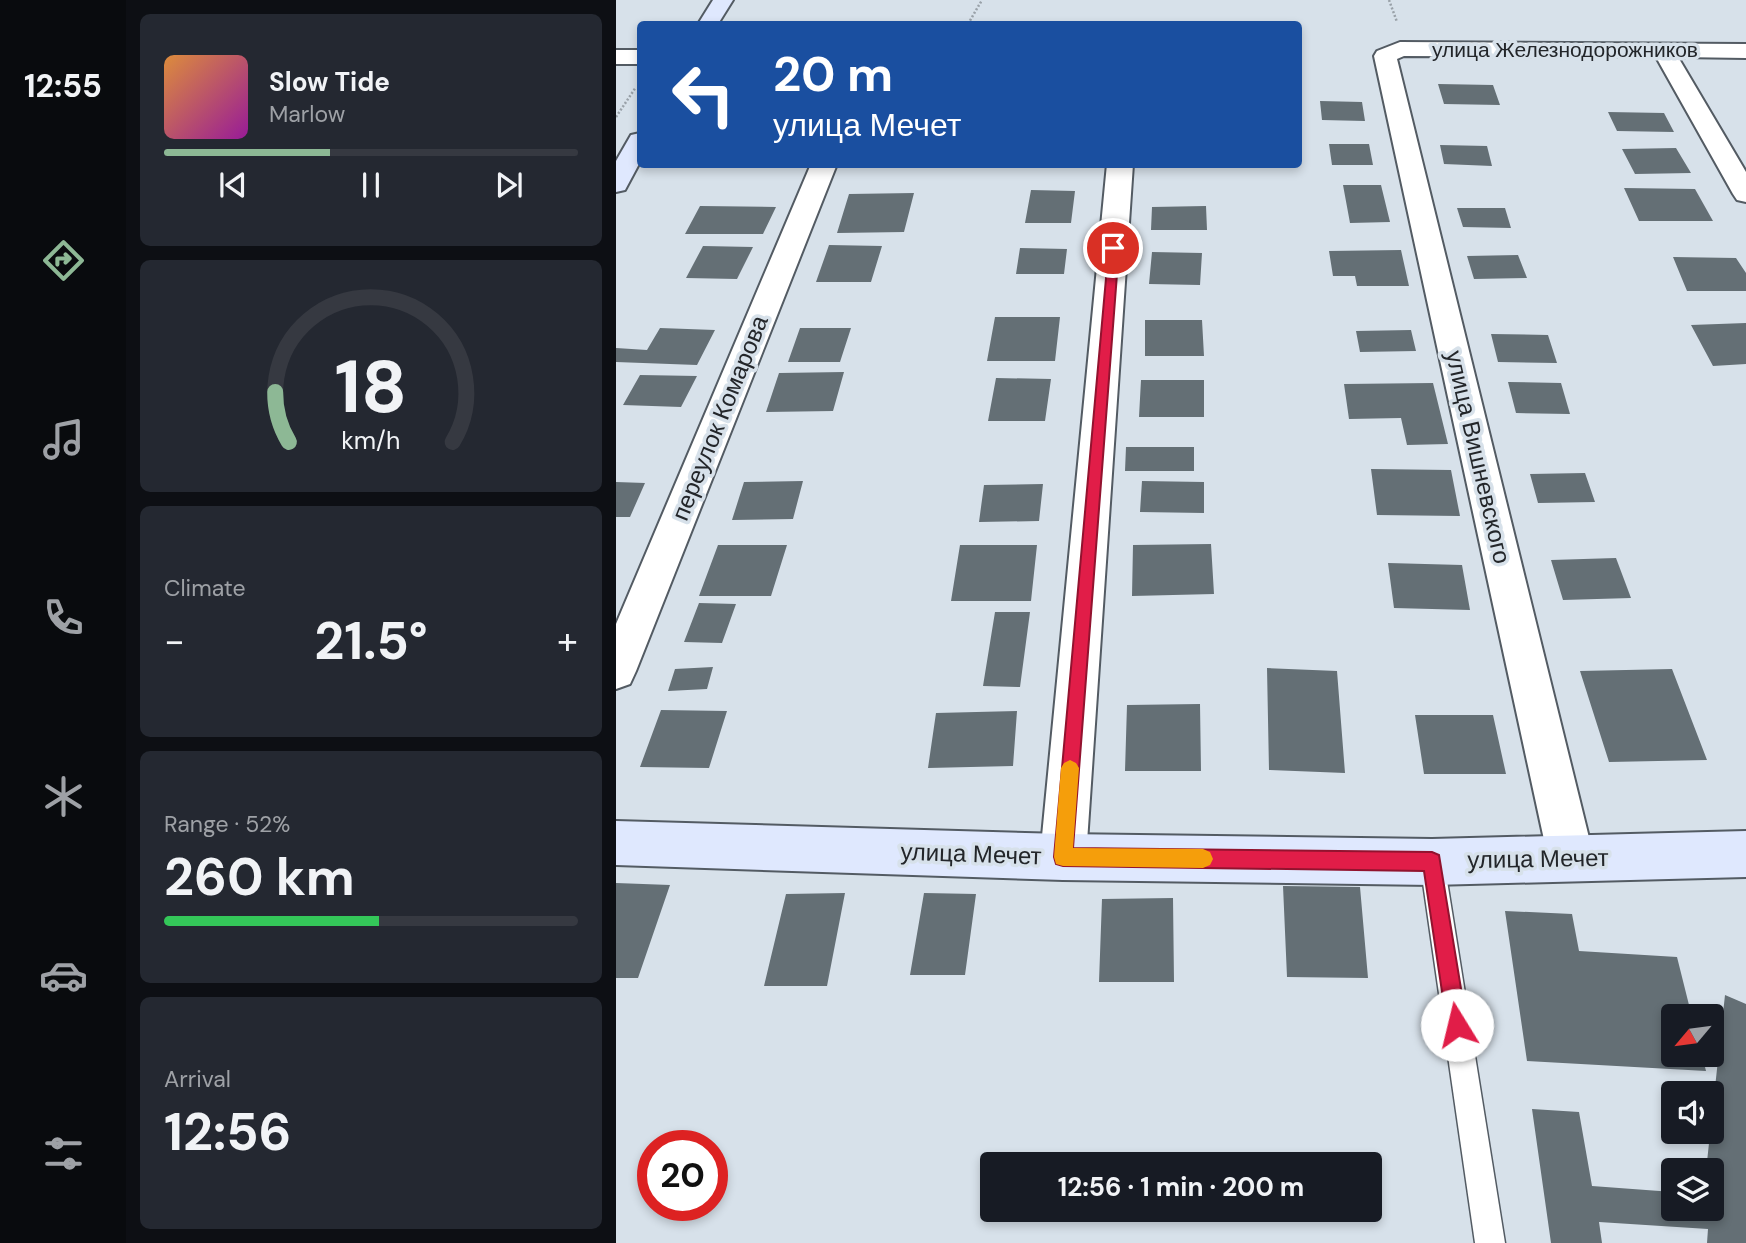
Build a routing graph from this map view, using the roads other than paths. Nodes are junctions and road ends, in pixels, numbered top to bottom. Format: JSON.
{"nodes":[{"id":1,"x":723,"y":0,"type":"edge"},
{"id":2,"x":710,"y":21,"type":"edge"},
{"id":3,"x":1663,"y":50,"type":"junction"},
{"id":4,"x":1746,"y":51,"type":"edge"},
{"id":5,"x":1385,"y":56,"type":"joint"},
{"id":6,"x":616,"y":57,"type":"edge"},
{"id":7,"x":637,"y":57,"type":"edge"},
{"id":8,"x":637,"y":146,"type":"edge"},
{"id":9,"x":822,"y":168,"type":"edge"},
{"id":10,"x":1120,"y":168,"type":"edge"},
{"id":11,"x":616,"y":184,"type":"edge"},
{"id":12,"x":1746,"y":194,"type":"edge"},
{"id":13,"x":616,"y":671,"type":"edge"},
{"id":14,"x":616,"y":843,"type":"edge"},
{"id":15,"x":1746,"y":854,"type":"edge"},
{"id":16,"x":1063,"y":857,"type":"junction"},
{"id":17,"x":1571,"y":858,"type":"junction"},
{"id":18,"x":1432,"y":862,"type":"junction"},
{"id":19,"x":1490,"y":1243,"type":"edge"}],
"edges":[{"from":1,"to":2,"type":"street"},
{"from":3,"to":4,"type":"street","name":"улица Железнодорожников"},
{"from":3,"to":5,"type":"street","name":"улица Железнодорожников"},
{"from":3,"to":12,"type":"street"},
{"from":5,"to":17,"type":"street","name":"улица Вишневского"},
{"from":6,"to":7,"type":"street"},
{"from":8,"to":11,"type":"street"},
{"from":9,"to":13,"type":"street","name":"переулок Комарова"},
{"from":10,"to":16,"type":"street"},
{"from":14,"to":16,"type":"street","name":"улица Мечет"},
{"from":15,"to":17,"type":"street","name":"улица Мечет"},
{"from":16,"to":18,"type":"street","name":"улица Мечет"},
{"from":17,"to":18,"type":"street","name":"улица Мечет"},
{"from":18,"to":19,"type":"lane"}]}
